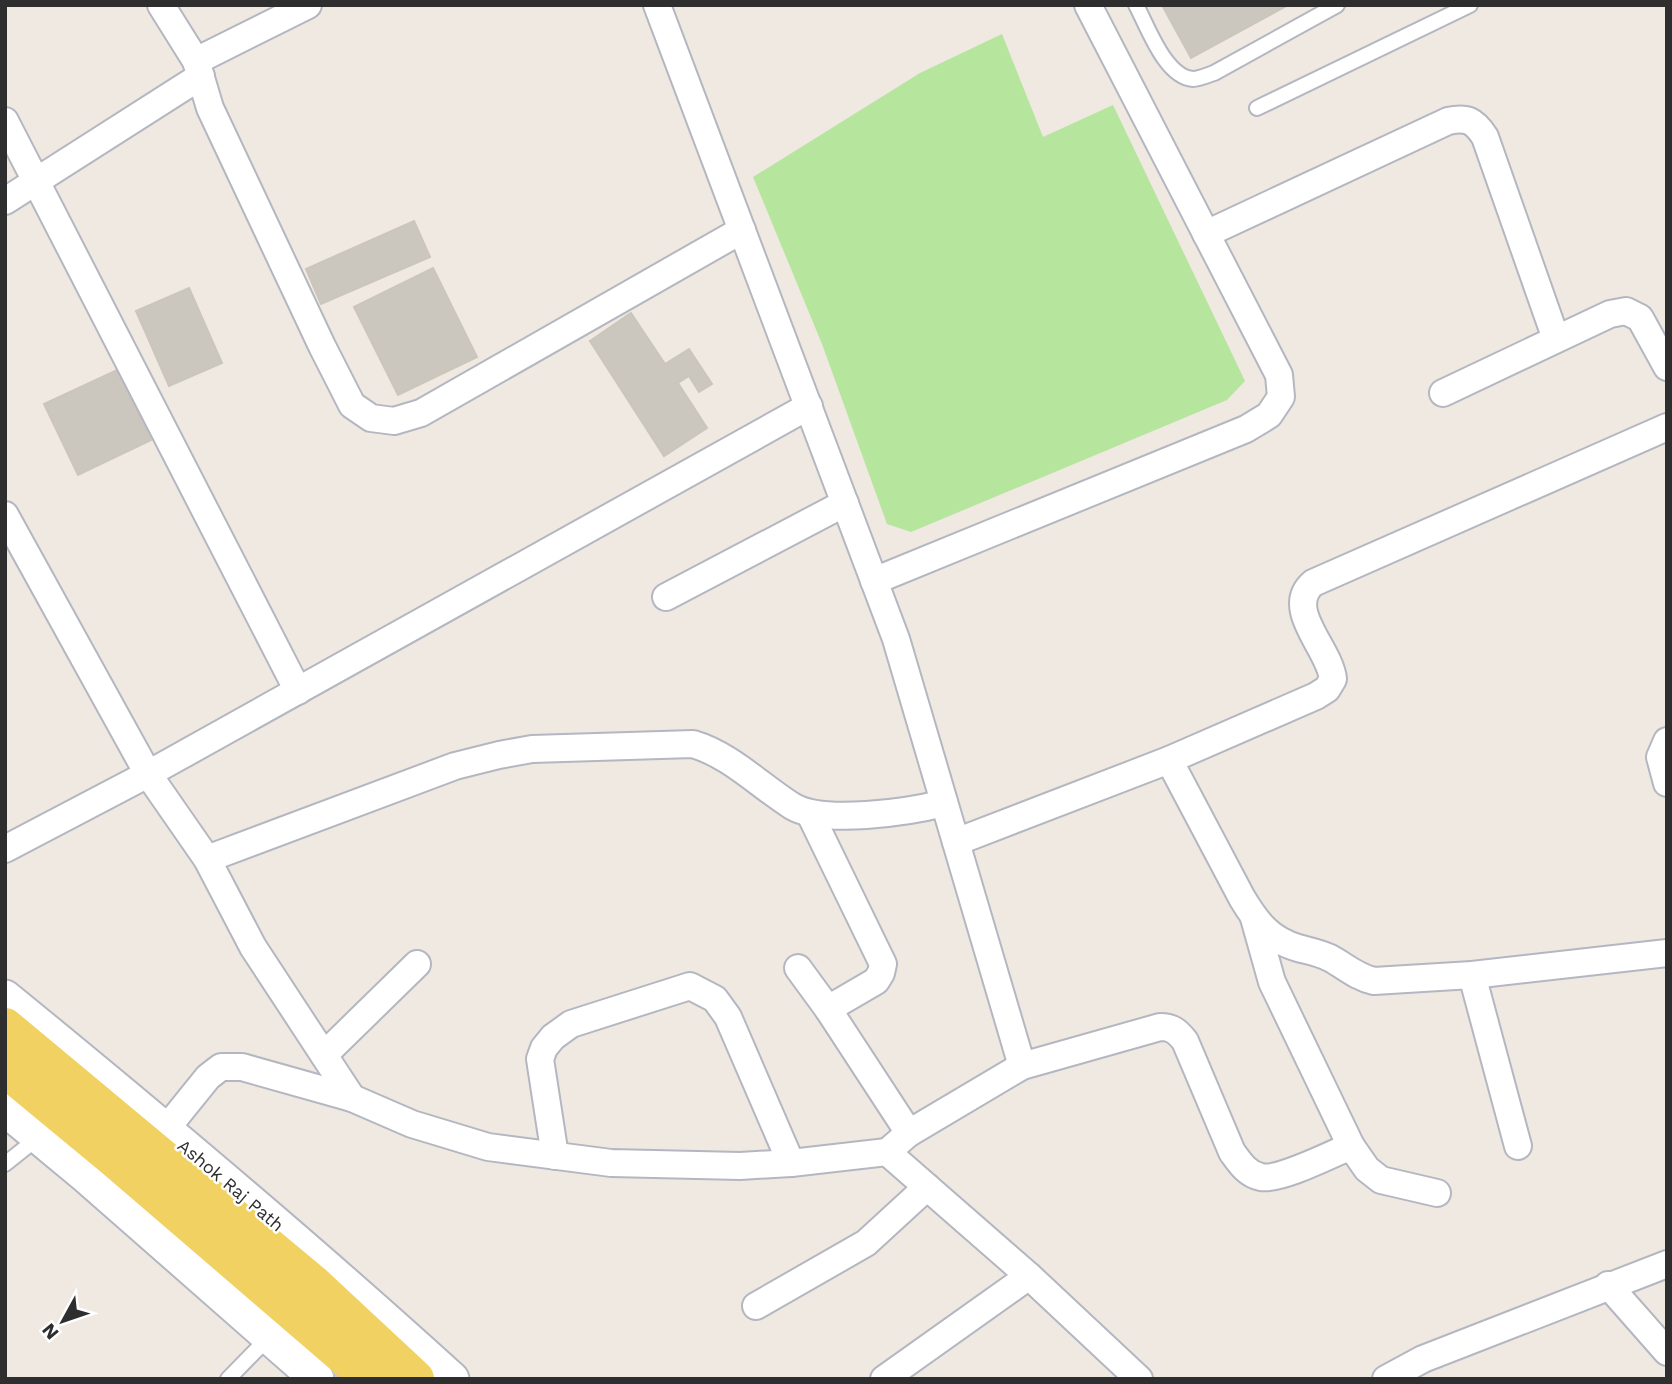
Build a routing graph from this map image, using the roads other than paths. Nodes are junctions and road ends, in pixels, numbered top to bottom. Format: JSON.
{"nodes":[{"id":1,"x":161,"y":5,"type":"edge"},
{"id":2,"x":308,"y":5,"type":"edge"},
{"id":3,"x":657,"y":5,"type":"edge"},
{"id":4,"x":1088,"y":5,"type":"edge"},
{"id":5,"x":1136,"y":5,"type":"edge"},
{"id":6,"x":1337,"y":5,"type":"edge"},
{"id":7,"x":1469,"y":5,"type":"edge"},
{"id":8,"x":199,"y":69,"type":"junction"},
{"id":9,"x":1257,"y":108,"type":"dead end"},
{"id":10,"x":5,"y":121,"type":"edge"},
{"id":11,"x":36,"y":181,"type":"junction"},
{"id":12,"x":5,"y":201,"type":"edge"},
{"id":13,"x":742,"y":230,"type":"junction"},
{"id":14,"x":1206,"y":234,"type":"junction"},
{"id":15,"x":1556,"y":339,"type":"junction"},
{"id":16,"x":1667,"y":367,"type":"edge"},
{"id":17,"x":1443,"y":393,"type":"dead end"},
{"id":18,"x":808,"y":406,"type":"junction"},
{"id":19,"x":1667,"y":428,"type":"edge"},
{"id":20,"x":845,"y":503,"type":"junction"},
{"id":21,"x":5,"y":515,"type":"edge"},
{"id":22,"x":874,"y":581,"type":"junction"},
{"id":23,"x":666,"y":597,"type":"dead end"},
{"id":24,"x":298,"y":691,"type":"junction"},
{"id":25,"x":1667,"y":741,"type":"edge"},
{"id":26,"x":1169,"y":760,"type":"junction"},
{"id":27,"x":148,"y":774,"type":"junction"},
{"id":28,"x":1667,"y":783,"type":"edge"},
{"id":29,"x":944,"y":803,"type":"junction"},
{"id":30,"x":810,"y":814,"type":"junction"},
{"id":31,"x":956,"y":842,"type":"junction"},
{"id":32,"x":5,"y":849,"type":"edge"},
{"id":33,"x":207,"y":859,"type":"junction"},
{"id":34,"x":1254,"y":918,"type":"junction"},
{"id":35,"x":1667,"y":953,"type":"edge"},
{"id":36,"x":417,"y":964,"type":"dead end"},
{"id":37,"x":798,"y":968,"type":"dead end"},
{"id":38,"x":1472,"y":975,"type":"junction"},
{"id":39,"x":5,"y":997,"type":"edge"},
{"id":40,"x":828,"y":1009,"type":"junction"},
{"id":41,"x":5,"y":1027,"type":"edge"},
{"id":42,"x":324,"y":1055,"type":"junction"},
{"id":43,"x":1022,"y":1066,"type":"junction"},
{"id":44,"x":5,"y":1068,"type":"edge"},
{"id":45,"x":352,"y":1098,"type":"junction"},
{"id":46,"x":5,"y":1109,"type":"edge"},
{"id":47,"x":166,"y":1129,"type":"junction"},
{"id":48,"x":908,"y":1133,"type":"junction"},
{"id":49,"x":39,"y":1137,"type":"junction"},
{"id":50,"x":1351,"y":1146,"type":"junction"},
{"id":51,"x":1518,"y":1146,"type":"dead end"},
{"id":52,"x":887,"y":1152,"type":"junction"},
{"id":53,"x":555,"y":1156,"type":"junction"},
{"id":54,"x":791,"y":1163,"type":"junction"},
{"id":55,"x":5,"y":1164,"type":"edge"},
{"id":56,"x":927,"y":1187,"type":"junction"},
{"id":57,"x":1437,"y":1193,"type":"dead end"},
{"id":58,"x":1667,"y":1264,"type":"edge"},
{"id":59,"x":1029,"y":1276,"type":"junction"},
{"id":60,"x":1608,"y":1285,"type":"junction"},
{"id":61,"x":756,"y":1306,"type":"dead end"},
{"id":62,"x":270,"y":1336,"type":"junction"},
{"id":63,"x":1667,"y":1352,"type":"edge"},
{"id":64,"x":228,"y":1379,"type":"edge"},
{"id":65,"x":317,"y":1379,"type":"edge"},
{"id":66,"x":371,"y":1379,"type":"edge"},
{"id":67,"x":415,"y":1379,"type":"edge"},
{"id":68,"x":452,"y":1379,"type":"edge"},
{"id":69,"x":884,"y":1379,"type":"edge"},
{"id":70,"x":1139,"y":1379,"type":"edge"},
{"id":71,"x":1386,"y":1379,"type":"edge"}],
"edges":[{"from":1,"to":8,"type":"street"},
{"from":2,"to":8,"type":"street"},
{"from":3,"to":13,"type":"street"},
{"from":4,"to":14,"type":"street"},
{"from":5,"to":6,"type":"lane"},
{"from":7,"to":9,"type":"lane"},
{"from":8,"to":11,"type":"street"},
{"from":8,"to":13,"type":"street"},
{"from":10,"to":11,"type":"street"},
{"from":11,"to":12,"type":"street"},
{"from":11,"to":24,"type":"street"},
{"from":13,"to":18,"type":"street"},
{"from":14,"to":15,"type":"street"},
{"from":14,"to":22,"type":"street"},
{"from":15,"to":16,"type":"street"},
{"from":15,"to":17,"type":"street"},
{"from":18,"to":20,"type":"street"},
{"from":18,"to":24,"type":"street"},
{"from":19,"to":26,"type":"street"},
{"from":20,"to":22,"type":"street"},
{"from":20,"to":23,"type":"street"},
{"from":21,"to":27,"type":"street"},
{"from":22,"to":29,"type":"street"},
{"from":24,"to":27,"type":"street"},
{"from":25,"to":28,"type":"street"},
{"from":26,"to":31,"type":"street"},
{"from":26,"to":34,"type":"street"},
{"from":27,"to":32,"type":"street"},
{"from":27,"to":33,"type":"street"},
{"from":29,"to":30,"type":"street"},
{"from":29,"to":31,"type":"street"},
{"from":30,"to":33,"type":"street"},
{"from":30,"to":40,"type":"street"},
{"from":31,"to":43,"type":"street"},
{"from":33,"to":42,"type":"street"},
{"from":34,"to":38,"type":"street"},
{"from":34,"to":50,"type":"street"},
{"from":35,"to":38,"type":"street"},
{"from":36,"to":42,"type":"street"},
{"from":37,"to":40,"type":"street"},
{"from":38,"to":51,"type":"street"},
{"from":39,"to":47,"type":"street","name":"Ashok Raj Path"},
{"from":40,"to":48,"type":"street"},
{"from":41,"to":67,"type":"main road","name":"Ashok Raj Path"},
{"from":42,"to":45,"type":"street"},
{"from":43,"to":48,"type":"street"},
{"from":43,"to":50,"type":"street"},
{"from":44,"to":66,"type":"main road"},
{"from":45,"to":47,"type":"street"},
{"from":45,"to":53,"type":"street"},
{"from":46,"to":49,"type":"street"},
{"from":47,"to":68,"type":"street","name":"Ashok Raj Path"},
{"from":48,"to":52,"type":"street"},
{"from":49,"to":55,"type":"lane"},
{"from":49,"to":62,"type":"street"},
{"from":50,"to":57,"type":"street"},
{"from":52,"to":54,"type":"street"},
{"from":52,"to":56,"type":"street"},
{"from":53,"to":54,"type":"street"},
{"from":53,"to":54,"type":"street"},
{"from":56,"to":59,"type":"street"},
{"from":56,"to":61,"type":"street"},
{"from":58,"to":60,"type":"street"},
{"from":59,"to":69,"type":"street"},
{"from":59,"to":70,"type":"street"},
{"from":60,"to":63,"type":"street"},
{"from":60,"to":71,"type":"street"},
{"from":62,"to":64,"type":"lane"},
{"from":62,"to":65,"type":"street"}]}
